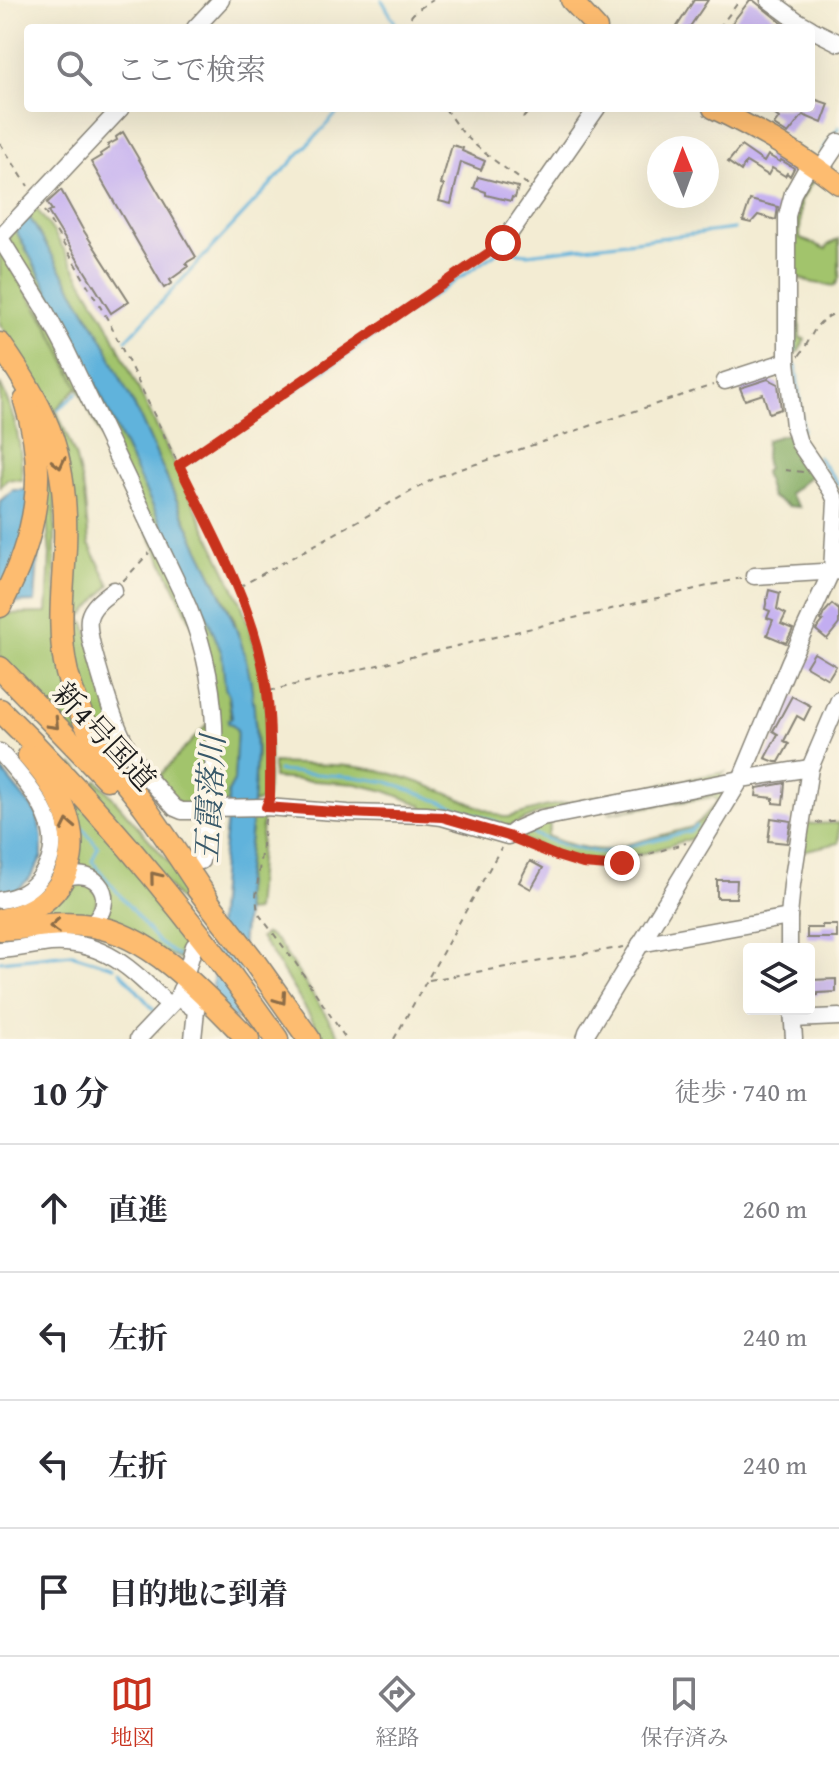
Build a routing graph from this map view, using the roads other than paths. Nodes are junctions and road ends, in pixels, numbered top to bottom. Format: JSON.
{"nodes":[{"id":1,"x":221,"y":0,"type":"edge"},
{"id":2,"x":571,"y":0,"type":"edge"},
{"id":3,"x":769,"y":0,"type":"edge"},
{"id":4,"x":199,"y":24,"type":"edge"},
{"id":5,"x":593,"y":24,"type":"edge"},
{"id":6,"x":803,"y":24,"type":"edge"},
{"id":7,"x":815,"y":31,"type":"edge"},
{"id":8,"x":839,"y":43,"type":"edge"},
{"id":9,"x":117,"y":112,"type":"edge"},
{"id":10,"x":594,"y":112,"type":"edge"},
{"id":11,"x":721,"y":112,"type":"edge"},
{"id":12,"x":839,"y":142,"type":"edge"},
{"id":13,"x":816,"y":166,"type":"junction"},
{"id":14,"x":839,"y":184,"type":"edge"},
{"id":15,"x":2,"y":235,"type":"edge"},
{"id":16,"x":503,"y":243,"type":"road end"},
{"id":17,"x":0,"y":344,"type":"edge"},
{"id":18,"x":787,"y":361,"type":"junction"},
{"id":19,"x":0,"y":364,"type":"edge"},
{"id":20,"x":725,"y":381,"type":"road end"},
{"id":21,"x":33,"y":468,"type":"junction"},
{"id":22,"x":836,"y":571,"type":"edge"},
{"id":23,"x":754,"y":576,"type":"road end"},
{"id":24,"x":0,"y":585,"type":"edge"},
{"id":25,"x":114,"y":590,"type":"road end"},
{"id":26,"x":0,"y":606,"type":"edge"},
{"id":27,"x":0,"y":668,"type":"edge"},
{"id":28,"x":839,"y":700,"type":"edge"},
{"id":29,"x":0,"y":710,"type":"edge"},
{"id":30,"x":0,"y":723,"type":"edge"},
{"id":31,"x":0,"y":752,"type":"edge"},
{"id":32,"x":810,"y":768,"type":"junction"},
{"id":33,"x":741,"y":779,"type":"junction"},
{"id":34,"x":214,"y":809,"type":"junction"},
{"id":35,"x":201,"y":861,"type":"dead end"},
{"id":36,"x":64,"y":878,"type":"junction"},
{"id":37,"x":207,"y":899,"type":"junction"},
{"id":38,"x":0,"y":900,"type":"edge"},
{"id":39,"x":789,"y":917,"type":"junction"},
{"id":40,"x":0,"y":920,"type":"edge"},
{"id":41,"x":90,"y":926,"type":"junction"},
{"id":42,"x":0,"y":929,"type":"edge"},
{"id":43,"x":198,"y":942,"type":"junction"},
{"id":44,"x":789,"y":943,"type":"edge"},
{"id":45,"x":640,"y":944,"type":"junction"},
{"id":46,"x":0,"y":950,"type":"edge"},
{"id":47,"x":182,"y":991,"type":"junction"},
{"id":48,"x":792,"y":1015,"type":"edge"},
{"id":49,"x":808,"y":1015,"type":"edge"},
{"id":50,"x":839,"y":1017,"type":"edge"},
{"id":51,"x":138,"y":1039,"type":"edge"},
{"id":52,"x":193,"y":1039,"type":"edge"},
{"id":53,"x":248,"y":1039,"type":"edge"},
{"id":54,"x":277,"y":1039,"type":"edge"},
{"id":55,"x":309,"y":1039,"type":"edge"},
{"id":56,"x":585,"y":1039,"type":"edge"},
{"id":57,"x":794,"y":1039,"type":"edge"}],
"edges":[{"from":1,"to":4,"type":"street"},
{"from":2,"to":5,"type":"main road"},
{"from":3,"to":6,"type":"street"},
{"from":7,"to":8,"type":"street"},
{"from":9,"to":15,"type":"street"},
{"from":10,"to":16,"type":"street"},
{"from":11,"to":13,"type":"main road"},
{"from":12,"to":13,"type":"street"},
{"from":13,"to":14,"type":"main road"},
{"from":13,"to":18,"type":"street"},
{"from":15,"to":34,"type":"street"},
{"from":17,"to":21,"type":"highway"},
{"from":17,"to":37,"type":"highway","one_way":true},
{"from":18,"to":20,"type":"street"},
{"from":18,"to":22,"type":"street"},
{"from":19,"to":21,"type":"highway"},
{"from":21,"to":24,"type":"highway"},
{"from":21,"to":26,"type":"highway"},
{"from":22,"to":23,"type":"street"},
{"from":22,"to":33,"type":"street"},
{"from":25,"to":34,"type":"street"},
{"from":27,"to":37,"type":"highway","name":"新4号国道","one_way":true},
{"from":28,"to":32,"type":"street"},
{"from":43,"to":29,"type":"highway","name":"新4号国道","one_way":true},
{"from":36,"to":30,"type":"highway","one_way":true},
{"from":31,"to":38,"type":"street"},
{"from":32,"to":33,"type":"street"},
{"from":32,"to":39,"type":"street"},
{"from":33,"to":34,"type":"street"},
{"from":33,"to":45,"type":"street"},
{"from":34,"to":35,"type":"street"},
{"from":36,"to":40,"type":"highway"},
{"from":36,"to":41,"type":"street"},
{"from":37,"to":55,"type":"highway","name":"新4号国道","one_way":true},
{"from":39,"to":44,"type":"street"},
{"from":39,"to":45,"type":"street"},
{"from":41,"to":42,"type":"highway","one_way":true},
{"from":41,"to":47,"type":"highway"},
{"from":43,"to":47,"type":"street"},
{"from":43,"to":54,"type":"highway","name":"新4号国道"},
{"from":45,"to":56,"type":"street"},
{"from":46,"to":47,"type":"street"},
{"from":47,"to":51,"type":"street"},
{"from":47,"to":52,"type":"street"},
{"from":47,"to":53,"type":"highway"},
{"from":48,"to":57,"type":"street"},
{"from":49,"to":50,"type":"street"}]}
